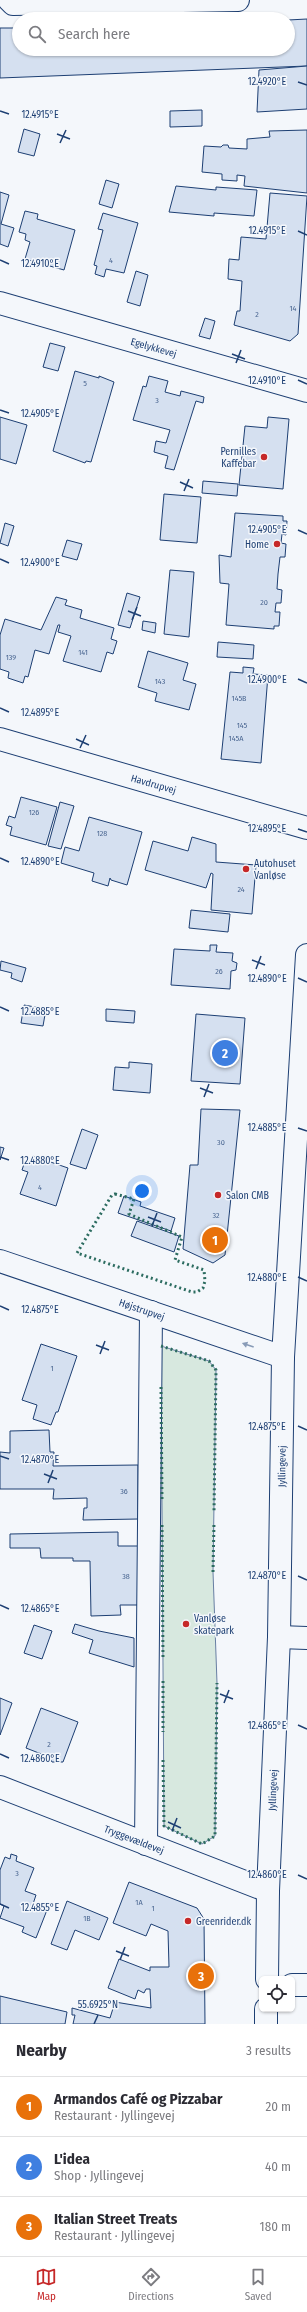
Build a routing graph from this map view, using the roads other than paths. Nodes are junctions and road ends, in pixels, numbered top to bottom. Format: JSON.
{"nodes":[{"id":1,"x":9,"y":0,"type":"edge"},
{"id":2,"x":238,"y":0,"type":"edge"},
{"id":3,"x":0,"y":303,"type":"edge"},
{"id":4,"x":307,"y":391,"type":"edge"},
{"id":5,"x":0,"y":739,"type":"edge"},
{"id":6,"x":307,"y":828,"type":"edge"},
{"id":7,"x":307,"y":955,"type":"edge"},
{"id":8,"x":0,"y":1261,"type":"edge"},
{"id":9,"x":151,"y":1312,"type":"junction"},
{"id":10,"x":283,"y":1357,"type":"junction"},
{"id":11,"x":278,"y":1637,"type":"junction"},
{"id":12,"x":307,"y":1638,"type":"edge"},
{"id":13,"x":0,"y":1787,"type":"edge"},
{"id":14,"x":146,"y":1844,"type":"junction"},
{"id":15,"x":268,"y":1891,"type":"junction"},
{"id":16,"x":267,"y":1976,"type":"edge"},
{"id":17,"x":295,"y":1985,"type":"edge"},
{"id":18,"x":307,"y":1985,"type":"edge"},
{"id":19,"x":266,"y":2012,"type":"edge"},
{"id":20,"x":266,"y":2024,"type":"edge"}],
"edges":[{"from":1,"to":2,"type":"street"},
{"from":3,"to":4,"type":"street","name":"Egelykkevej"},
{"from":5,"to":6,"type":"street","name":"Havdrupvej"},
{"from":7,"to":10,"type":"street","name":"Jyllingevej"},
{"from":8,"to":9,"type":"street","name":"Højstrupvej"},
{"from":10,"to":9,"type":"street","name":"Højstrupvej","one_way":true},
{"from":9,"to":14,"type":"street"},
{"from":10,"to":11,"type":"street","name":"Jyllingevej"},
{"from":11,"to":12,"type":"street"},
{"from":11,"to":15,"type":"street","name":"Jyllingevej"},
{"from":13,"to":14,"type":"street","name":"Tryggevældevej"},
{"from":14,"to":15,"type":"street","name":"Tryggevældevej"},
{"from":15,"to":16,"type":"street","name":"Jyllingevej"},
{"from":17,"to":18,"type":"street"},
{"from":19,"to":20,"type":"street"}]}
